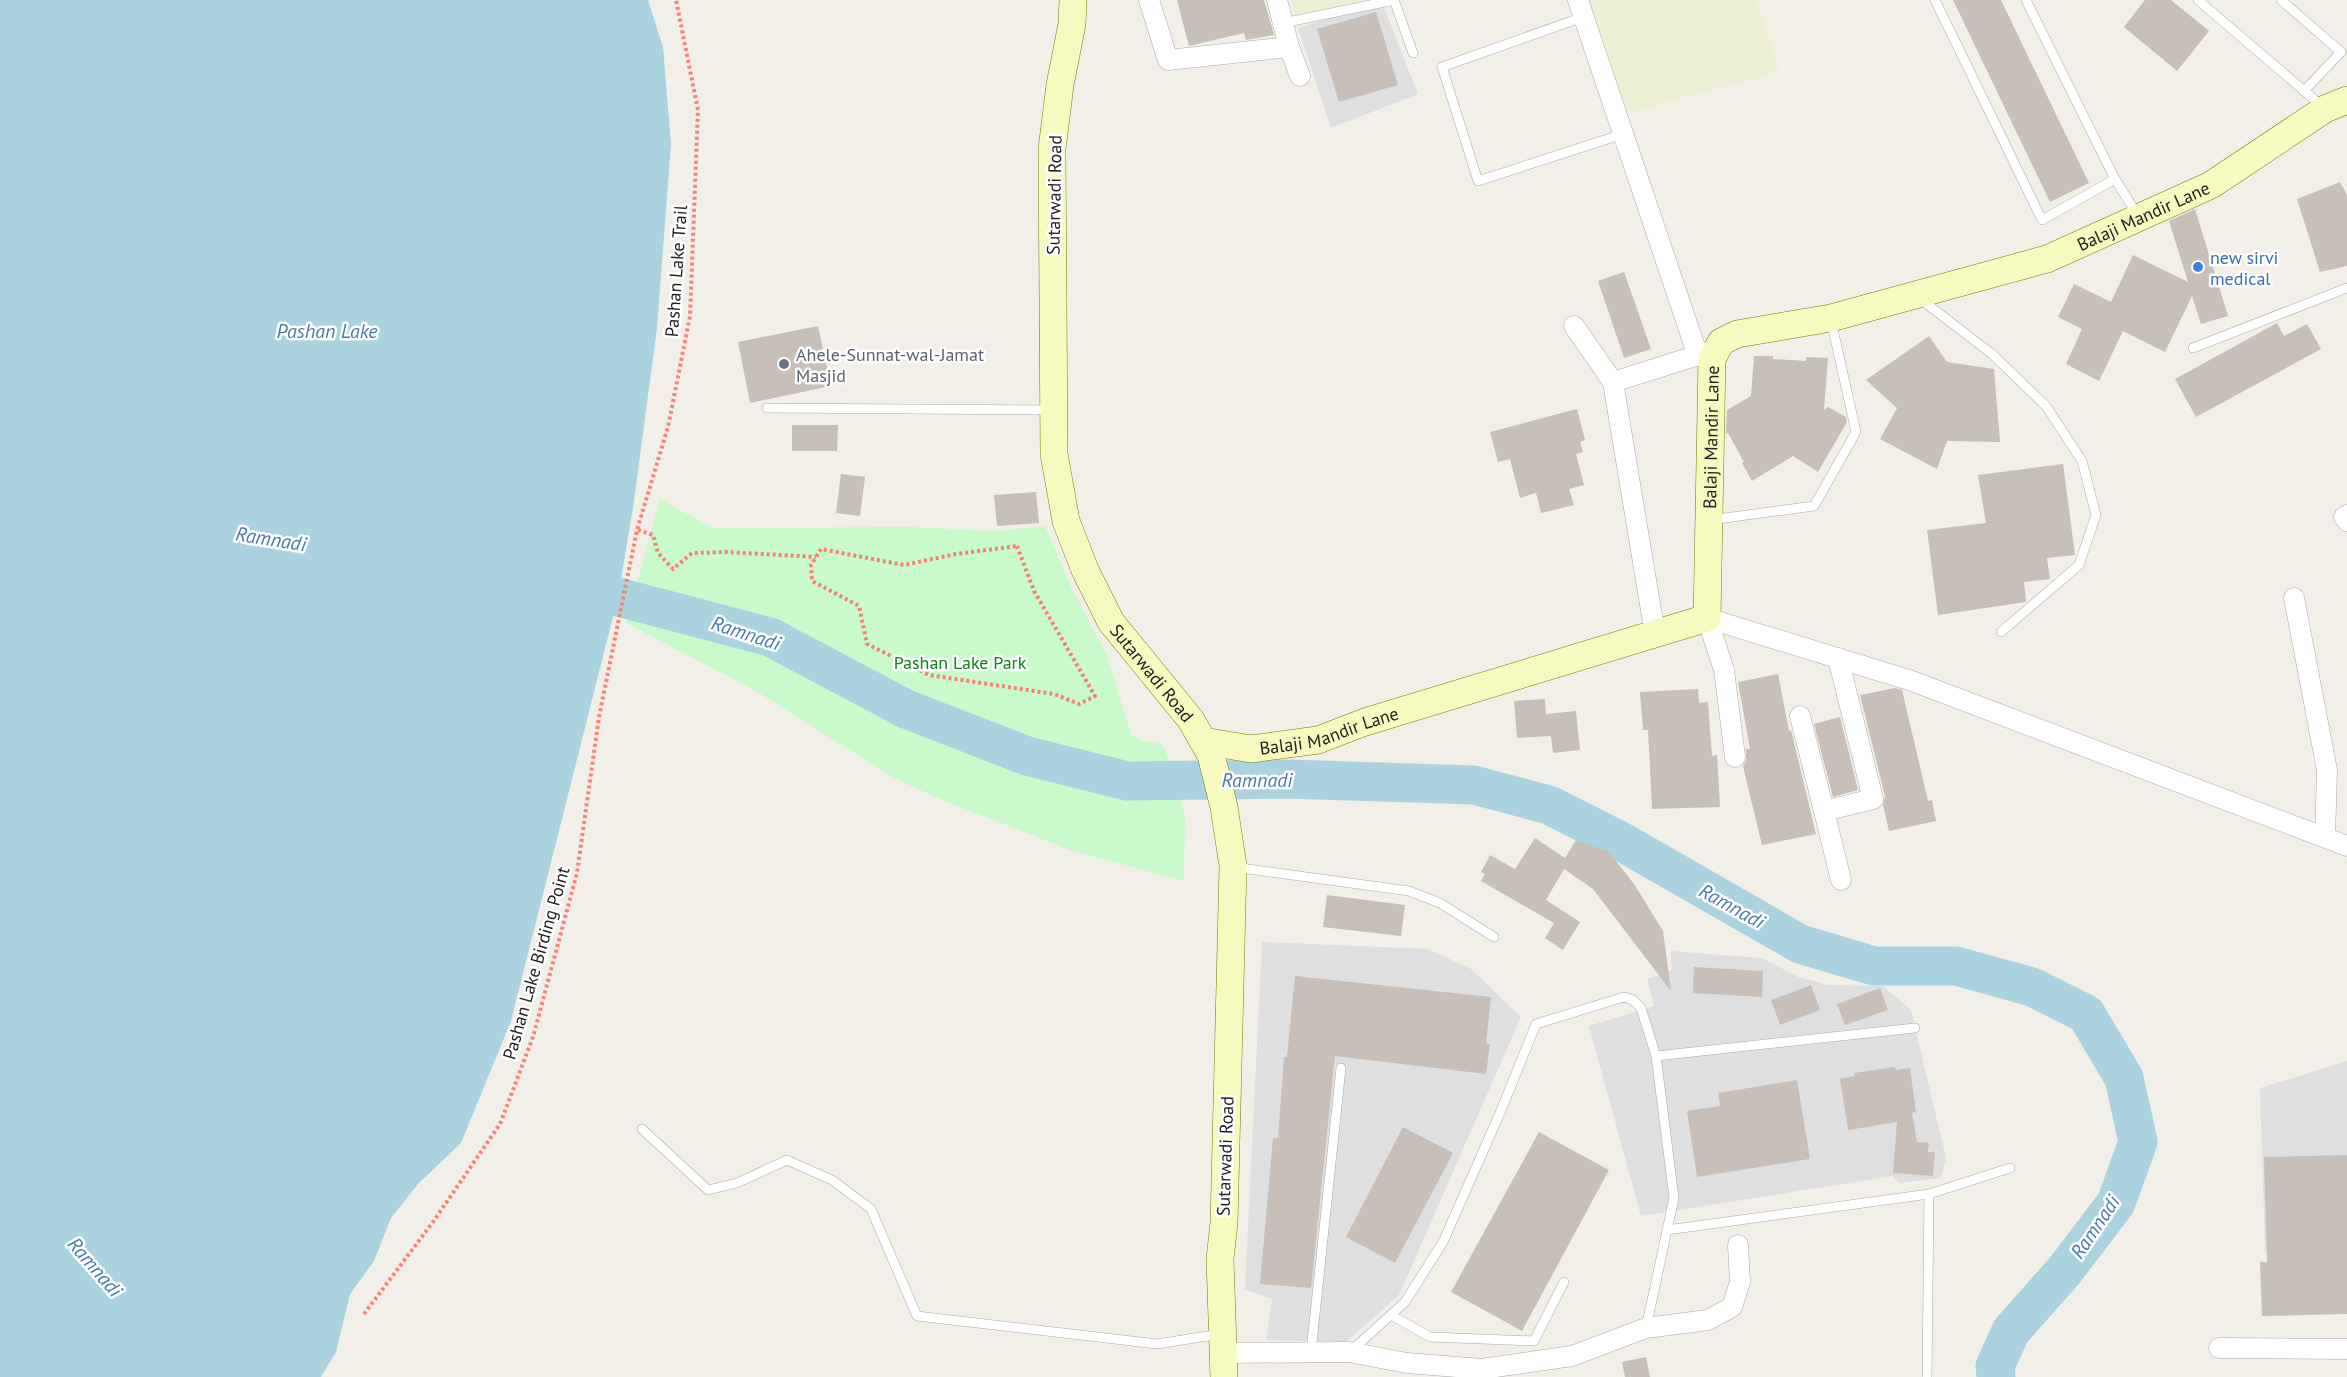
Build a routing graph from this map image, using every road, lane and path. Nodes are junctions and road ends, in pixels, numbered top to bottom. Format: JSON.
{"nodes":[{"id":1,"x":676,"y":0,"type":"edge"},
{"id":2,"x":1073,"y":0,"type":"edge"},
{"id":3,"x":1149,"y":0,"type":"edge"},
{"id":4,"x":1277,"y":0,"type":"edge"},
{"id":5,"x":1394,"y":0,"type":"edge"},
{"id":6,"x":1935,"y":0,"type":"edge"},
{"id":7,"x":2025,"y":0,"type":"edge"},
{"id":8,"x":2198,"y":0,"type":"edge"},
{"id":9,"x":2281,"y":0,"type":"edge"},
{"id":10,"x":1581,"y":8,"type":"edge"},
{"id":11,"x":1283,"y":23,"type":"junction"},
{"id":12,"x":1289,"y":47,"type":"junction"},
{"id":13,"x":1413,"y":53,"type":"dead end"},
{"id":14,"x":1300,"y":76,"type":"dead end"},
{"id":15,"x":2304,"y":91,"type":"junction"},
{"id":16,"x":2336,"y":104,"type":"edge"},
{"id":17,"x":1623,"y":134,"type":"junction"},
{"id":18,"x":2115,"y":179,"type":"junction"},
{"id":19,"x":2139,"y":218,"type":"junction"},
{"id":20,"x":2347,"y":288,"type":"edge"},
{"id":21,"x":1915,"y":295,"type":"junction"},
{"id":22,"x":1831,"y":318,"type":"junction"},
{"id":23,"x":1574,"y":326,"type":"dead end"},
{"id":24,"x":2193,"y":348,"type":"dead end"},
{"id":25,"x":1707,"y":352,"type":"junction"},
{"id":26,"x":1612,"y":382,"type":"junction"},
{"id":27,"x":767,"y":408,"type":"dead end"},
{"id":28,"x":1054,"y":410,"type":"junction"},
{"id":29,"x":2347,"y":515,"type":"edge"},
{"id":30,"x":1709,"y":520,"type":"junction"},
{"id":31,"x":2347,"y":521,"type":"edge"},
{"id":32,"x":637,"y":530,"type":"junction"},
{"id":33,"x":816,"y":557,"type":"junction"},
{"id":34,"x":2294,"y":598,"type":"dead end"},
{"id":35,"x":621,"y":611,"type":"joint"},
{"id":36,"x":1707,"y":618,"type":"junction"},
{"id":37,"x":2001,"y":632,"type":"dead end"},
{"id":38,"x":1656,"y":634,"type":"junction"},
{"id":39,"x":1838,"y":658,"type":"junction"},
{"id":40,"x":1800,"y":716,"type":"dead end"},
{"id":41,"x":1207,"y":748,"type":"junction"},
{"id":42,"x":1735,"y":757,"type":"dead end"},
{"id":43,"x":1824,"y":811,"type":"junction"},
{"id":44,"x":2325,"y":837,"type":"junction"},
{"id":45,"x":2347,"y":846,"type":"edge"},
{"id":46,"x":1233,"y":866,"type":"junction"},
{"id":47,"x":1841,"y":880,"type":"dead end"},
{"id":48,"x":1494,"y":937,"type":"dead end"},
{"id":49,"x":1915,"y":1028,"type":"dead end"},
{"id":50,"x":1656,"y":1056,"type":"junction"},
{"id":51,"x":1341,"y":1068,"type":"dead end"},
{"id":52,"x":642,"y":1129,"type":"dead end"},
{"id":53,"x":2010,"y":1168,"type":"dead end"},
{"id":54,"x":1929,"y":1194,"type":"junction"},
{"id":55,"x":1667,"y":1230,"type":"junction"},
{"id":56,"x":1737,"y":1245,"type":"dead end"},
{"id":57,"x":1564,"y":1282,"type":"dead end"},
{"id":58,"x":364,"y":1314,"type":"dead end"},
{"id":59,"x":1391,"y":1315,"type":"junction"},
{"id":60,"x":1646,"y":1328,"type":"junction"},
{"id":61,"x":2219,"y":1348,"type":"dead end"},
{"id":62,"x":2347,"y":1349,"type":"edge"},
{"id":63,"x":1349,"y":1352,"type":"junction"},
{"id":64,"x":1311,"y":1353,"type":"junction"},
{"id":65,"x":1223,"y":1355,"type":"edge"},
{"id":66,"x":1927,"y":1377,"type":"edge"}],
"edges":[{"from":1,"to":32,"type":"path","name":"Pashan Lake Trail"},
{"from":2,"to":28,"type":"street","name":"Sutarwadi Road"},
{"from":3,"to":12,"type":"street"},
{"from":4,"to":11,"type":"street"},
{"from":5,"to":11,"type":"lane"},
{"from":5,"to":13,"type":"lane"},
{"from":6,"to":18,"type":"lane"},
{"from":7,"to":18,"type":"lane"},
{"from":8,"to":15,"type":"lane"},
{"from":9,"to":15,"type":"lane"},
{"from":10,"to":17,"type":"street"},
{"from":10,"to":17,"type":"lane"},
{"from":11,"to":12,"type":"street"},
{"from":12,"to":14,"type":"street"},
{"from":15,"to":16,"type":"lane"},
{"from":16,"to":19,"type":"street","name":"Balaji Mandir Lane"},
{"from":17,"to":25,"type":"street"},
{"from":18,"to":19,"type":"lane"},
{"from":19,"to":21,"type":"street","name":"Balaji Mandir Lane"},
{"from":20,"to":24,"type":"lane"},
{"from":21,"to":22,"type":"street","name":"Balaji Mandir Lane"},
{"from":21,"to":37,"type":"lane"},
{"from":22,"to":25,"type":"street","name":"Balaji Mandir Lane"},
{"from":22,"to":30,"type":"lane"},
{"from":23,"to":26,"type":"street"},
{"from":25,"to":26,"type":"street"},
{"from":25,"to":30,"type":"street","name":"Balaji Mandir Lane"},
{"from":26,"to":38,"type":"street"},
{"from":27,"to":28,"type":"lane"},
{"from":28,"to":41,"type":"street","name":"Sutarwadi Road"},
{"from":29,"to":31,"type":"street"},
{"from":30,"to":36,"type":"street","name":"Balaji Mandir Lane"},
{"from":32,"to":33,"type":"path"},
{"from":32,"to":35,"type":"path","name":"Pashan Lake Trail"},
{"from":33,"to":33,"type":"path"},
{"from":34,"to":44,"type":"street"},
{"from":35,"to":58,"type":"path","name":"Pashan Lake Birding Point"},
{"from":36,"to":38,"type":"street","name":"Balaji Mandir Lane"},
{"from":36,"to":39,"type":"street"},
{"from":36,"to":42,"type":"street"},
{"from":38,"to":41,"type":"street","name":"Balaji Mandir Lane"},
{"from":39,"to":43,"type":"street"},
{"from":39,"to":44,"type":"street"},
{"from":40,"to":43,"type":"street"},
{"from":41,"to":46,"type":"street","name":"Sutarwadi Road"},
{"from":43,"to":47,"type":"street"},
{"from":44,"to":45,"type":"street"},
{"from":46,"to":48,"type":"lane"},
{"from":46,"to":65,"type":"street","name":"Sutarwadi Road"},
{"from":49,"to":50,"type":"lane"},
{"from":50,"to":55,"type":"lane"},
{"from":50,"to":59,"type":"lane"},
{"from":51,"to":64,"type":"lane"},
{"from":52,"to":65,"type":"lane"},
{"from":53,"to":54,"type":"lane"},
{"from":54,"to":55,"type":"lane"},
{"from":54,"to":66,"type":"lane"},
{"from":55,"to":60,"type":"lane"},
{"from":56,"to":60,"type":"street"},
{"from":57,"to":59,"type":"lane"},
{"from":59,"to":63,"type":"lane"},
{"from":60,"to":63,"type":"street"},
{"from":61,"to":62,"type":"street"},
{"from":63,"to":64,"type":"street"},
{"from":64,"to":65,"type":"street"}]}
